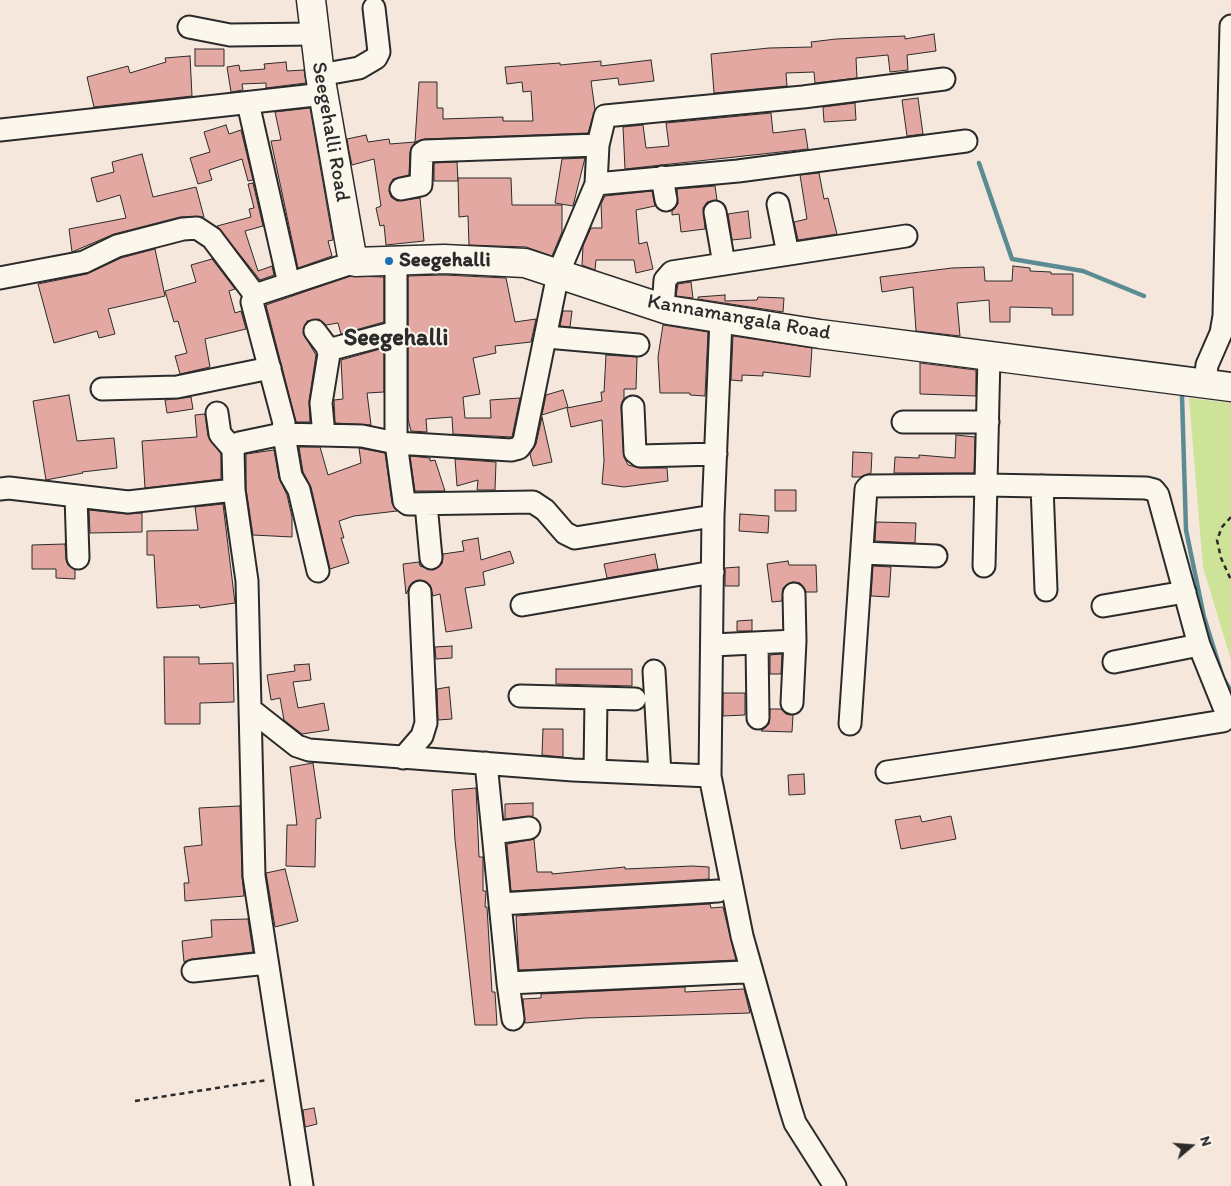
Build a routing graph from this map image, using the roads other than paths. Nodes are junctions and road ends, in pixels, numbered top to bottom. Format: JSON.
{"nodes":[{"id":1,"x":310,"y":0,"type":"edge"},
{"id":2,"x":374,"y":8,"type":"dead end"},
{"id":3,"x":1231,"y":26,"type":"edge"},
{"id":4,"x":189,"y":27,"type":"dead end"},
{"id":5,"x":314,"y":34,"type":"junction"},
{"id":6,"x":944,"y":79,"type":"dead end"},
{"id":7,"x":322,"y":85,"type":"junction"},
{"id":8,"x":248,"y":103,"type":"junction"},
{"id":9,"x":8,"y":130,"type":"edge"},
{"id":10,"x":966,"y":141,"type":"dead end"},
{"id":11,"x":598,"y":145,"type":"junction"},
{"id":12,"x":662,"y":177,"type":"junction"},
{"id":13,"x":596,"y":184,"type":"junction"},
{"id":14,"x":401,"y":189,"type":"dead end"},
{"id":15,"x":666,"y":200,"type":"dead end"},
{"id":16,"x":778,"y":204,"type":"dead end"},
{"id":17,"x":714,"y":212,"type":"dead end"},
{"id":18,"x":906,"y":236,"type":"dead end"},
{"id":19,"x":788,"y":254,"type":"junction"},
{"id":20,"x":396,"y":261,"type":"junction"},
{"id":21,"x":356,"y":262,"type":"junction"},
{"id":22,"x":724,"y":264,"type":"junction"},
{"id":23,"x":558,"y":274,"type":"junction"},
{"id":24,"x":0,"y":278,"type":"edge"},
{"id":25,"x":290,"y":284,"type":"junction"},
{"id":26,"x":255,"y":295,"type":"junction"},
{"id":27,"x":663,"y":308,"type":"junction"},
{"id":28,"x":722,"y":319,"type":"junction"},
{"id":29,"x":315,"y":331,"type":"dead end"},
{"id":30,"x":396,"y":332,"type":"junction"},
{"id":31,"x":547,"y":337,"type":"junction"},
{"id":32,"x":638,"y":345,"type":"dead end"},
{"id":33,"x":328,"y":350,"type":"junction"},
{"id":34,"x":989,"y":356,"type":"junction"},
{"id":35,"x":270,"y":368,"type":"junction"},
{"id":36,"x":1218,"y":385,"type":"edge"},
{"id":37,"x":102,"y":389,"type":"dead end"},
{"id":38,"x":633,"y":407,"type":"dead end"},
{"id":39,"x":217,"y":413,"type":"dead end"},
{"id":40,"x":904,"y":422,"type":"dead end"},
{"id":41,"x":988,"y":422,"type":"junction"},
{"id":42,"x":283,"y":434,"type":"junction"},
{"id":43,"x":324,"y":435,"type":"junction"},
{"id":44,"x":396,"y":443,"type":"junction"},
{"id":45,"x":233,"y":449,"type":"junction"},
{"id":46,"x":716,"y":454,"type":"junction"},
{"id":47,"x":986,"y":484,"type":"junction"},
{"id":48,"x":1042,"y":486,"type":"junction"},
{"id":49,"x":0,"y":489,"type":"edge"},
{"id":50,"x":234,"y":490,"type":"junction"},
{"id":51,"x":76,"y":496,"type":"junction"},
{"id":52,"x":426,"y":504,"type":"junction"},
{"id":53,"x":713,"y":516,"type":"junction"},
{"id":54,"x":862,"y":553,"type":"junction"},
{"id":55,"x":936,"y":556,"type":"dead end"},
{"id":56,"x":78,"y":558,"type":"dead end"},
{"id":57,"x":431,"y":558,"type":"dead end"},
{"id":58,"x":984,"y":566,"type":"dead end"},
{"id":59,"x":318,"y":571,"type":"dead end"},
{"id":60,"x":713,"y":572,"type":"junction"},
{"id":61,"x":1046,"y":590,"type":"dead end"},
{"id":62,"x":420,"y":592,"type":"dead end"},
{"id":63,"x":1185,"y":592,"type":"junction"},
{"id":64,"x":794,"y":594,"type":"dead end"},
{"id":65,"x":522,"y":605,"type":"dead end"},
{"id":66,"x":1103,"y":606,"type":"dead end"},
{"id":67,"x":795,"y":641,"type":"junction"},
{"id":68,"x":757,"y":643,"type":"junction"},
{"id":69,"x":713,"y":645,"type":"junction"},
{"id":70,"x":1199,"y":645,"type":"junction"},
{"id":71,"x":1114,"y":662,"type":"dead end"},
{"id":72,"x":654,"y":671,"type":"dead end"},
{"id":73,"x":520,"y":696,"type":"dead end"},
{"id":74,"x":596,"y":698,"type":"junction"},
{"id":75,"x":635,"y":699,"type":"dead end"},
{"id":76,"x":792,"y":703,"type":"dead end"},
{"id":77,"x":250,"y":709,"type":"junction"},
{"id":78,"x":758,"y":718,"type":"dead end"},
{"id":79,"x":850,"y":724,"type":"dead end"},
{"id":80,"x":403,"y":758,"type":"junction"},
{"id":81,"x":486,"y":764,"type":"junction"},
{"id":82,"x":595,"y":771,"type":"junction"},
{"id":83,"x":887,"y":772,"type":"dead end"},
{"id":84,"x":660,"y":774,"type":"junction"},
{"id":85,"x":710,"y":776,"type":"junction"},
{"id":86,"x":529,"y":828,"type":"dead end"},
{"id":87,"x":493,"y":833,"type":"junction"},
{"id":88,"x":718,"y":891,"type":"dead end"},
{"id":89,"x":500,"y":904,"type":"junction"},
{"id":90,"x":267,"y":963,"type":"junction"},
{"id":91,"x":193,"y":971,"type":"dead end"},
{"id":92,"x":744,"y":972,"type":"dead end"},
{"id":93,"x":508,"y":983,"type":"junction"},
{"id":94,"x":513,"y":1019,"type":"dead end"},
{"id":95,"x":302,"y":1186,"type":"edge"},
{"id":96,"x":835,"y":1186,"type":"edge"}],
"edges":[{"from":1,"to":5,"type":"main road","name":"Seegehalli Road"},
{"from":2,"to":7,"type":"street"},
{"from":3,"to":36,"type":"street"},
{"from":4,"to":5,"type":"street"},
{"from":5,"to":7,"type":"main road","name":"Seegehalli Road"},
{"from":6,"to":11,"type":"street"},
{"from":7,"to":8,"type":"street"},
{"from":7,"to":21,"type":"main road","name":"Seegehalli Road"},
{"from":8,"to":9,"type":"street"},
{"from":8,"to":25,"type":"street"},
{"from":10,"to":12,"type":"street"},
{"from":11,"to":13,"type":"street"},
{"from":11,"to":14,"type":"street"},
{"from":12,"to":13,"type":"street"},
{"from":12,"to":15,"type":"street"},
{"from":13,"to":23,"type":"street"},
{"from":16,"to":19,"type":"street"},
{"from":17,"to":22,"type":"street"},
{"from":18,"to":19,"type":"street"},
{"from":19,"to":22,"type":"street"},
{"from":20,"to":21,"type":"main road","name":"Kannamangala Road"},
{"from":20,"to":23,"type":"main road","name":"Kannamangala Road"},
{"from":20,"to":30,"type":"street"},
{"from":21,"to":25,"type":"street","name":"Kannamangala Road"},
{"from":22,"to":27,"type":"street"},
{"from":23,"to":27,"type":"main road","name":"Kannamangala Road"},
{"from":23,"to":31,"type":"street"},
{"from":24,"to":26,"type":"street"},
{"from":25,"to":26,"type":"street","name":"Kannamangala Road"},
{"from":26,"to":35,"type":"street"},
{"from":27,"to":28,"type":"main road","name":"Kannamangala Road"},
{"from":28,"to":34,"type":"main road","name":"Kannamangala Road"},
{"from":28,"to":46,"type":"street"},
{"from":29,"to":33,"type":"street"},
{"from":30,"to":33,"type":"street"},
{"from":30,"to":44,"type":"street"},
{"from":31,"to":32,"type":"street"},
{"from":31,"to":44,"type":"street"},
{"from":33,"to":43,"type":"street"},
{"from":34,"to":36,"type":"main road","name":"Kannamangala Road"},
{"from":34,"to":41,"type":"street"},
{"from":35,"to":37,"type":"street"},
{"from":35,"to":42,"type":"street"},
{"from":38,"to":46,"type":"street"},
{"from":39,"to":45,"type":"street"},
{"from":40,"to":41,"type":"street"},
{"from":41,"to":47,"type":"street"},
{"from":42,"to":43,"type":"street"},
{"from":42,"to":45,"type":"street"},
{"from":42,"to":59,"type":"street"},
{"from":43,"to":44,"type":"street"},
{"from":44,"to":52,"type":"street"},
{"from":45,"to":50,"type":"street"},
{"from":46,"to":53,"type":"street"},
{"from":47,"to":48,"type":"street"},
{"from":47,"to":54,"type":"street"},
{"from":47,"to":58,"type":"street"},
{"from":48,"to":61,"type":"street"},
{"from":48,"to":63,"type":"street"},
{"from":49,"to":51,"type":"street"},
{"from":50,"to":51,"type":"street"},
{"from":50,"to":77,"type":"street"},
{"from":51,"to":56,"type":"street"},
{"from":52,"to":53,"type":"street"},
{"from":52,"to":57,"type":"street"},
{"from":53,"to":60,"type":"street"},
{"from":54,"to":55,"type":"street"},
{"from":54,"to":79,"type":"street"},
{"from":60,"to":65,"type":"street"},
{"from":60,"to":69,"type":"street"},
{"from":62,"to":80,"type":"street"},
{"from":63,"to":66,"type":"street"},
{"from":63,"to":70,"type":"street"},
{"from":64,"to":67,"type":"street"},
{"from":67,"to":68,"type":"street"},
{"from":67,"to":76,"type":"street"},
{"from":68,"to":69,"type":"street"},
{"from":68,"to":78,"type":"street"},
{"from":69,"to":85,"type":"street"},
{"from":70,"to":71,"type":"street"},
{"from":70,"to":83,"type":"street"},
{"from":72,"to":84,"type":"street"},
{"from":73,"to":74,"type":"street"},
{"from":74,"to":75,"type":"street"},
{"from":74,"to":82,"type":"street"},
{"from":77,"to":80,"type":"street"},
{"from":77,"to":90,"type":"street"},
{"from":80,"to":81,"type":"street"},
{"from":81,"to":82,"type":"street"},
{"from":81,"to":87,"type":"street"},
{"from":82,"to":84,"type":"street"},
{"from":84,"to":85,"type":"street"},
{"from":85,"to":96,"type":"street"},
{"from":86,"to":87,"type":"street"},
{"from":87,"to":89,"type":"street"},
{"from":88,"to":89,"type":"street"},
{"from":89,"to":93,"type":"street"},
{"from":90,"to":91,"type":"street"},
{"from":90,"to":95,"type":"street"},
{"from":92,"to":93,"type":"street"},
{"from":93,"to":94,"type":"street"}]}
